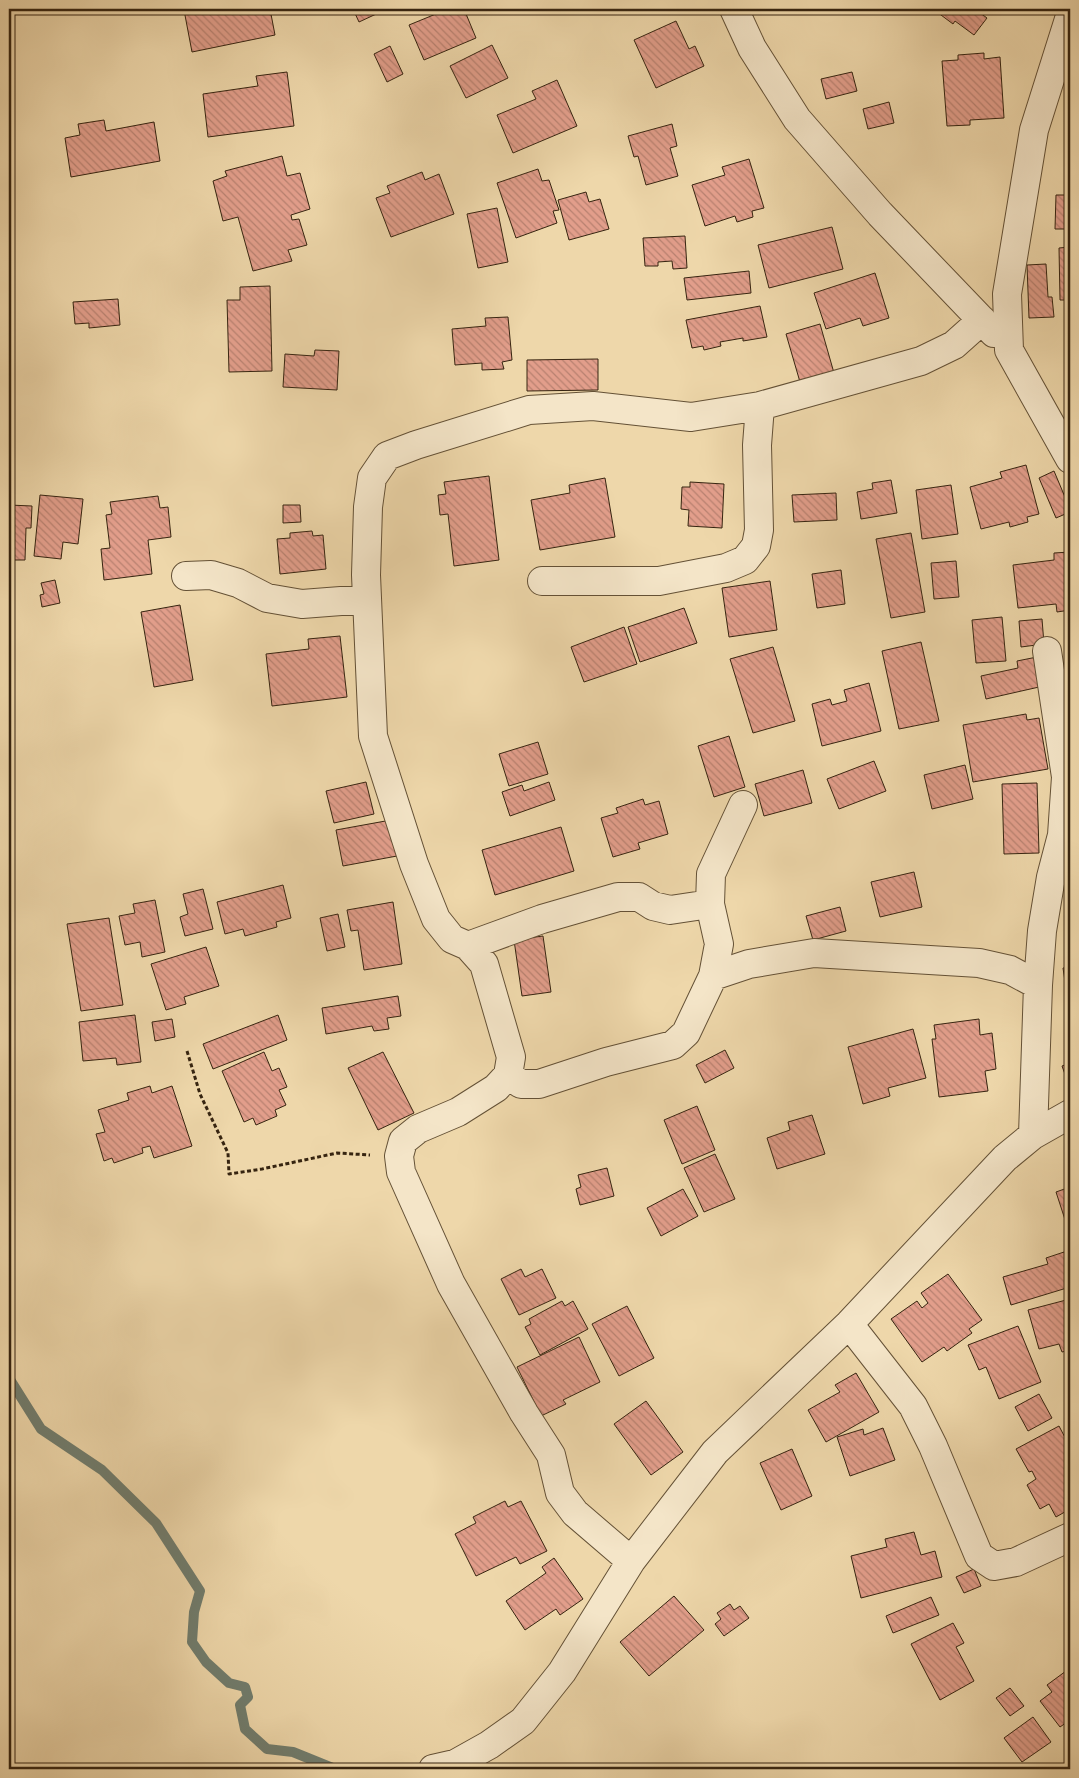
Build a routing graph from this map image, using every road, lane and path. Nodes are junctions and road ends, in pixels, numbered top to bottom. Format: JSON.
{"nodes":[{"id":1,"x":734,"y":9,"type":"edge"},
{"id":2,"x":1070,"y":16,"type":"edge"},
{"id":3,"x":982,"y":320,"type":"junction"},
{"id":4,"x":1009,"y":350,"type":"junction"},
{"id":5,"x":760,"y":406,"type":"junction"},
{"id":6,"x":1070,"y":460,"type":"edge"},
{"id":7,"x":186,"y":576,"type":"dead end"},
{"id":8,"x":542,"y":581,"type":"dead end"},
{"id":9,"x":367,"y":599,"type":"junction"},
{"id":10,"x":1047,"y":651,"type":"dead end"},
{"id":11,"x":743,"y":806,"type":"dead end"},
{"id":12,"x":710,"y":904,"type":"junction"},
{"id":13,"x":468,"y":946,"type":"junction"},
{"id":14,"x":713,"y":976,"type":"junction"},
{"id":15,"x":1038,"y":985,"type":"junction"},
{"id":16,"x":187,"y":1051,"type":"dead end"},
{"id":17,"x":508,"y":1074,"type":"junction"},
{"id":18,"x":1070,"y":1114,"type":"edge"},
{"id":19,"x":1033,"y":1135,"type":"junction"},
{"id":20,"x":401,"y":1172,"type":"junction"},
{"id":21,"x":849,"y":1324,"type":"junction"},
{"id":22,"x":1070,"y":1537,"type":"edge"},
{"id":23,"x":631,"y":1561,"type":"junction"},
{"id":24,"x":433,"y":1769,"type":"edge"}],
"edges":[{"from":1,"to":3,"type":"street"},
{"from":2,"to":4,"type":"street"},
{"from":3,"to":4,"type":"street"},
{"from":3,"to":5,"type":"street"},
{"from":4,"to":6,"type":"street"},
{"from":5,"to":8,"type":"street"},
{"from":5,"to":9,"type":"street"},
{"from":7,"to":9,"type":"street"},
{"from":9,"to":13,"type":"street"},
{"from":10,"to":15,"type":"street"},
{"from":11,"to":12,"type":"street"},
{"from":12,"to":13,"type":"street"},
{"from":12,"to":14,"type":"street"},
{"from":13,"to":17,"type":"street"},
{"from":14,"to":15,"type":"street"},
{"from":14,"to":17,"type":"street"},
{"from":15,"to":19,"type":"street"},
{"from":16,"to":20,"type":"path"},
{"from":17,"to":20,"type":"street"},
{"from":18,"to":19,"type":"street"},
{"from":19,"to":21,"type":"street"},
{"from":20,"to":23,"type":"street"},
{"from":21,"to":22,"type":"street"},
{"from":21,"to":23,"type":"street"},
{"from":23,"to":24,"type":"street"}]}
